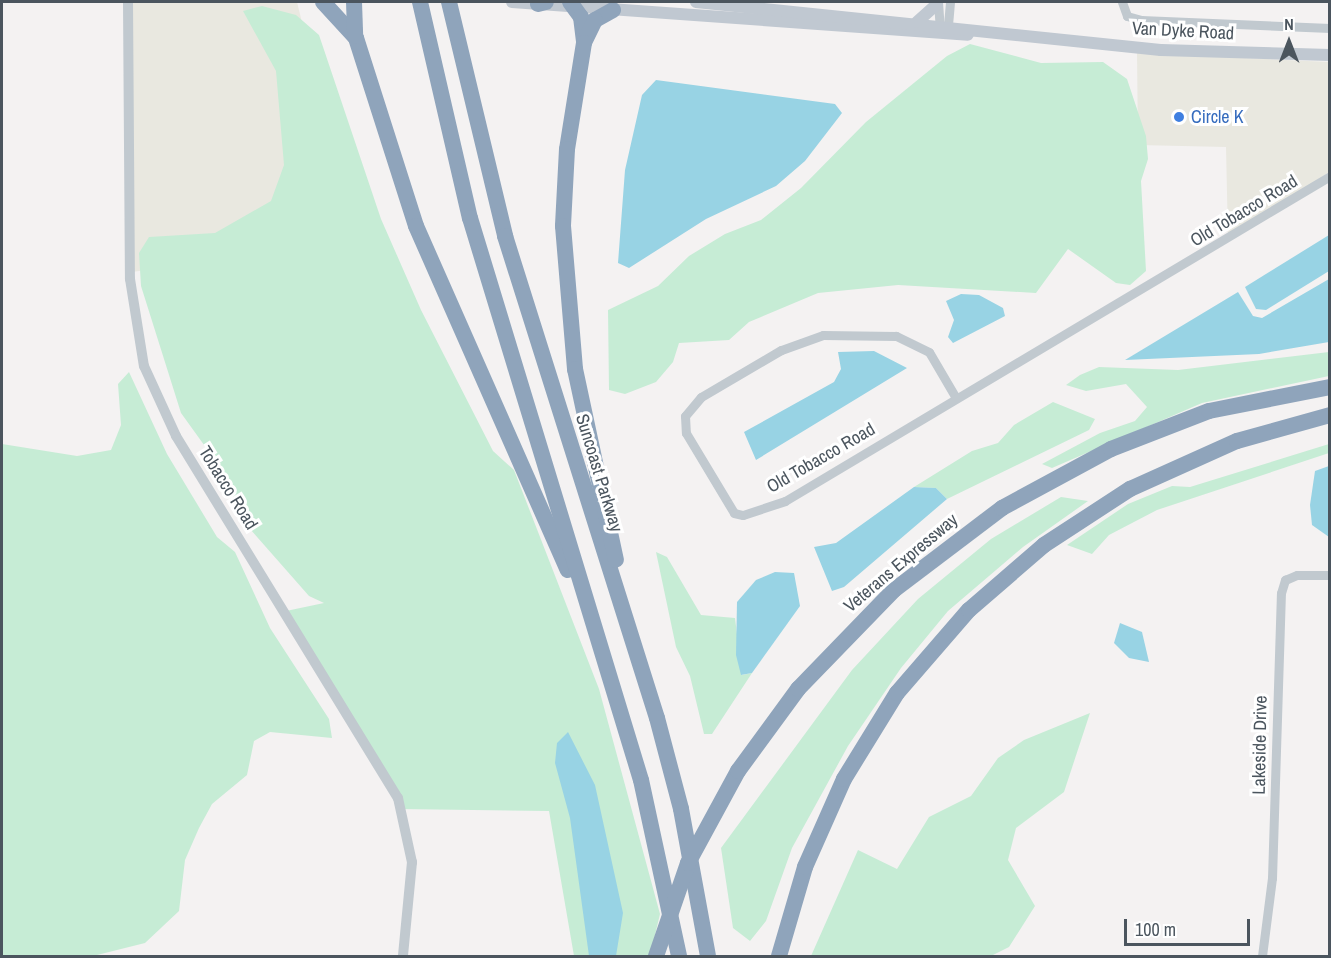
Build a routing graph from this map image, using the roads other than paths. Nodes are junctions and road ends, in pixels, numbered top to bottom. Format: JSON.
{"nodes":[{"id":1,"x":128,"y":2,"type":"edge"},
{"id":2,"x":323,"y":2,"type":"edge"},
{"id":3,"x":354,"y":2,"type":"edge"},
{"id":4,"x":420,"y":2,"type":"edge"},
{"id":5,"x":449,"y":2,"type":"edge"},
{"id":6,"x":512,"y":2,"type":"edge"},
{"id":7,"x":696,"y":2,"type":"edge"},
{"id":8,"x":942,"y":2,"type":"edge"},
{"id":9,"x":1122,"y":2,"type":"edge"},
{"id":10,"x":542,"y":3,"type":"edge"},
{"id":11,"x":573,"y":4,"type":"edge"},
{"id":12,"x":613,"y":10,"type":"junction"},
{"id":13,"x":916,"y":22,"type":"junction"},
{"id":14,"x":941,"y":27,"type":"junction"},
{"id":15,"x":1329,"y":28,"type":"edge"},
{"id":16,"x":356,"y":38,"type":"junction"},
{"id":17,"x":584,"y":43,"type":"junction"},
{"id":18,"x":1329,"y":56,"type":"edge"},
{"id":19,"x":1329,"y":176,"type":"edge"},
{"id":20,"x":1329,"y":387,"type":"edge"},
{"id":21,"x":956,"y":398,"type":"junction"},
{"id":22,"x":1329,"y":415,"type":"edge"},
{"id":23,"x":1329,"y":575,"type":"edge"},
{"id":24,"x":635,"y":643,"type":"junction"},
{"id":25,"x":610,"y":672,"type":"junction"},
{"id":26,"x":403,"y":957,"type":"edge"},
{"id":27,"x":656,"y":957,"type":"edge"},
{"id":28,"x":679,"y":957,"type":"edge"},
{"id":29,"x":708,"y":957,"type":"edge"},
{"id":30,"x":779,"y":957,"type":"edge"},
{"id":31,"x":1262,"y":957,"type":"edge"}],
"edges":[{"from":1,"to":26,"type":"street","name":"Tobacco Road"},
{"from":2,"to":16,"type":"highway"},
{"from":3,"to":16,"type":"highway"},
{"from":4,"to":25,"type":"highway"},
{"from":5,"to":24,"type":"highway","name":"Suncoast Parkway"},
{"from":6,"to":10,"type":"main road","name":"Van Dyke Road"},
{"from":7,"to":13,"type":"main road","name":"Van Dyke Road"},
{"from":8,"to":13,"type":"main road"},
{"from":8,"to":14,"type":"street"},
{"from":9,"to":15,"type":"street"},
{"from":10,"to":11,"type":"main road","name":"Van Dyke Road"},
{"from":11,"to":12,"type":"main road","name":"Van Dyke Road"},
{"from":11,"to":17,"type":"highway"},
{"from":12,"to":14,"type":"main road","name":"Van Dyke Road"},
{"from":12,"to":17,"type":"highway"},
{"from":13,"to":14,"type":"main road","name":"Van Dyke Road"},
{"from":14,"to":18,"type":"main road","name":"Van Dyke Road"},
{"from":16,"to":25,"type":"highway"},
{"from":17,"to":24,"type":"highway"},
{"from":19,"to":21,"type":"street","name":"Old Tobacco Road"},
{"from":20,"to":27,"type":"highway","name":"Veterans Expressway"},
{"from":21,"to":21,"type":"street","name":"Old Tobacco Road"},
{"from":22,"to":30,"type":"highway"},
{"from":23,"to":31,"type":"street","name":"Lakeside Drive"},
{"from":24,"to":29,"type":"highway","name":"Suncoast Parkway"},
{"from":25,"to":28,"type":"highway"}]}
